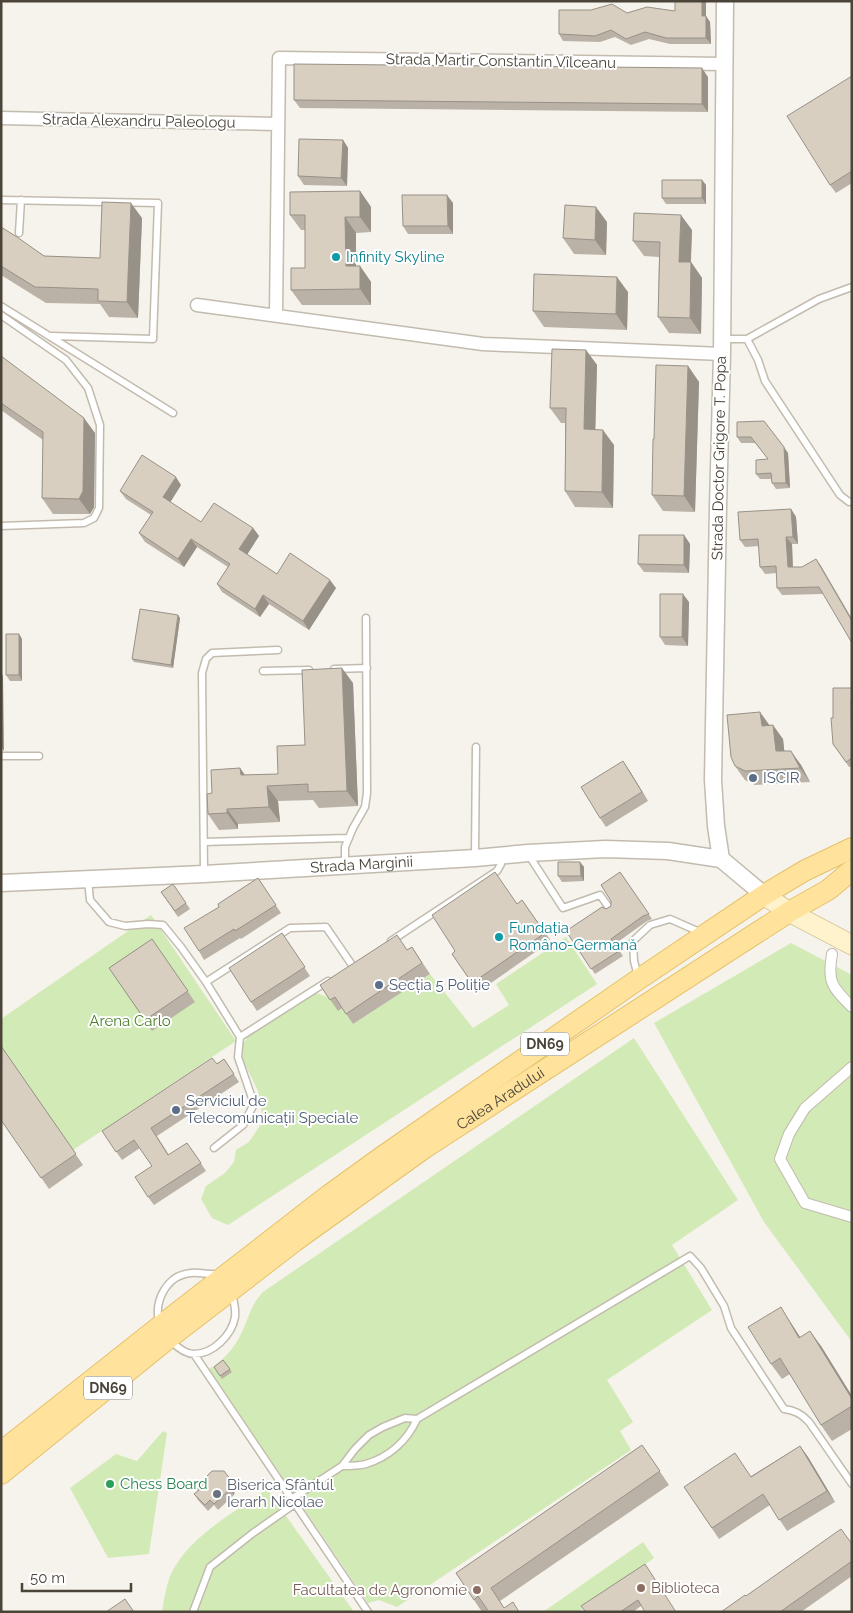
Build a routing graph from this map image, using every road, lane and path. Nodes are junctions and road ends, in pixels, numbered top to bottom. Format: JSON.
{"nodes":[{"id":1,"x":725,"y":1,"type":"edge"},
{"id":2,"x":724,"y":64,"type":"junction"},
{"id":3,"x":1,"y":118,"type":"edge"},
{"id":4,"x":277,"y":124,"type":"junction"},
{"id":5,"x":1,"y":200,"type":"edge"},
{"id":6,"x":21,"y":200,"type":"junction"},
{"id":7,"x":19,"y":233,"type":"dead end"},
{"id":8,"x":852,"y":287,"type":"edge"},
{"id":9,"x":198,"y":305,"type":"dead end"},
{"id":10,"x":1,"y":306,"type":"edge"},
{"id":11,"x":1,"y":315,"type":"edge"},
{"id":12,"x":276,"y":316,"type":"junction"},
{"id":13,"x":52,"y":336,"type":"junction"},
{"id":14,"x":747,"y":339,"type":"junction"},
{"id":15,"x":722,"y":346,"type":"junction"},
{"id":16,"x":173,"y":413,"type":"dead end"},
{"id":17,"x":852,"y":501,"type":"edge"},
{"id":18,"x":1,"y":526,"type":"edge"},
{"id":19,"x":366,"y":618,"type":"dead end"},
{"id":20,"x":278,"y":650,"type":"dead end"},
{"id":21,"x":368,"y":668,"type":"junction"},
{"id":22,"x":330,"y":669,"type":"edge"},
{"id":23,"x":320,"y":670,"type":"edge"},
{"id":24,"x":263,"y":671,"type":"dead end"},
{"id":25,"x":476,"y":747,"type":"dead end"},
{"id":26,"x":1,"y":756,"type":"edge"},
{"id":27,"x":39,"y":756,"type":"dead end"},
{"id":28,"x":349,"y":838,"type":"junction"},
{"id":29,"x":204,"y":842,"type":"junction"},
{"id":30,"x":852,"y":848,"type":"edge"},
{"id":31,"x":528,"y":853,"type":"junction"},
{"id":32,"x":501,"y":855,"type":"junction"},
{"id":33,"x":475,"y":858,"type":"junction"},
{"id":34,"x":721,"y":859,"type":"junction"},
{"id":35,"x":345,"y":865,"type":"junction"},
{"id":36,"x":852,"y":870,"type":"edge"},
{"id":37,"x":204,"y":874,"type":"junction"},
{"id":38,"x":88,"y":878,"type":"junction"},
{"id":39,"x":1,"y":883,"type":"edge"},
{"id":40,"x":764,"y":895,"type":"junction"},
{"id":41,"x":610,"y":910,"type":"edge"},
{"id":42,"x":789,"y":912,"type":"junction"},
{"id":43,"x":705,"y":935,"type":"junction"},
{"id":44,"x":386,"y":944,"type":"edge"},
{"id":45,"x":852,"y":945,"type":"edge"},
{"id":46,"x":832,"y":954,"type":"dead end"},
{"id":47,"x":361,"y":960,"type":"edge"},
{"id":48,"x":352,"y":966,"type":"junction"},
{"id":49,"x":345,"y":970,"type":"edge"},
{"id":50,"x":331,"y":979,"type":"edge"},
{"id":51,"x":639,"y":979,"type":"junction"},
{"id":52,"x":206,"y":982,"type":"junction"},
{"id":53,"x":852,"y":1007,"type":"edge"},
{"id":54,"x":240,"y":1037,"type":"junction"},
{"id":55,"x":852,"y":1067,"type":"edge"},
{"id":56,"x":214,"y":1148,"type":"dead end"},
{"id":57,"x":852,"y":1217,"type":"edge"},
{"id":58,"x":242,"y":1263,"type":"junction"},
{"id":59,"x":232,"y":1291,"type":"junction"},
{"id":60,"x":164,"y":1332,"type":"junction"},
{"id":61,"x":194,"y":1354,"type":"junction"},
{"id":62,"x":417,"y":1419,"type":"junction"},
{"id":63,"x":36,"y":1424,"type":"junction"},
{"id":64,"x":1,"y":1443,"type":"edge"},
{"id":65,"x":1,"y":1452,"type":"edge"},
{"id":66,"x":342,"y":1466,"type":"junction"},
{"id":67,"x":1,"y":1474,"type":"edge"},
{"id":68,"x":852,"y":1484,"type":"edge"},
{"id":69,"x":294,"y":1501,"type":"junction"},
{"id":70,"x":193,"y":1612,"type":"edge"},
{"id":71,"x":368,"y":1612,"type":"edge"}],
"edges":[{"from":1,"to":2,"type":"street","name":"Strada Doctor Grigore T. Popa"},
{"from":2,"to":4,"type":"street","name":"Strada Martir Constantin Vîlceanu"},
{"from":2,"to":15,"type":"street","name":"Strada Doctor Grigore T. Popa"},
{"from":3,"to":4,"type":"street","name":"Strada Alexandru Paleologu"},
{"from":4,"to":12,"type":"street"},
{"from":5,"to":6,"type":"lane"},
{"from":6,"to":7,"type":"lane"},
{"from":6,"to":13,"type":"lane"},
{"from":8,"to":14,"type":"lane"},
{"from":9,"to":12,"type":"street"},
{"from":10,"to":13,"type":"lane"},
{"from":11,"to":18,"type":"lane"},
{"from":12,"to":15,"type":"street"},
{"from":13,"to":16,"type":"lane"},
{"from":14,"to":15,"type":"lane"},
{"from":14,"to":17,"type":"lane"},
{"from":15,"to":34,"type":"street","name":"Strada Doctor Grigore T. Popa"},
{"from":19,"to":21,"type":"lane"},
{"from":20,"to":29,"type":"lane"},
{"from":21,"to":22,"type":"lane"},
{"from":21,"to":28,"type":"lane"},
{"from":23,"to":24,"type":"lane"},
{"from":25,"to":33,"type":"lane"},
{"from":26,"to":27,"type":"lane"},
{"from":28,"to":29,"type":"lane"},
{"from":28,"to":35,"type":"lane"},
{"from":29,"to":37,"type":"lane"},
{"from":30,"to":40,"type":"main road","name":"Calea Aradului","number":"DN69"},
{"from":31,"to":32,"type":"street","name":"Strada Marginii"},
{"from":31,"to":34,"type":"street","name":"Strada Marginii"},
{"from":31,"to":41,"type":"lane"},
{"from":32,"to":33,"type":"street","name":"Strada Marginii"},
{"from":32,"to":44,"type":"lane"},
{"from":33,"to":35,"type":"street","name":"Strada Marginii"},
{"from":34,"to":40,"type":"street"},
{"from":35,"to":37,"type":"street","name":"Strada Marginii"},
{"from":36,"to":42,"type":"main road","name":"Calea Aradului","number":"DN69"},
{"from":37,"to":38,"type":"street","name":"Strada Marginii"},
{"from":38,"to":39,"type":"street","name":"Strada Marginii"},
{"from":38,"to":52,"type":"lane"},
{"from":40,"to":42,"type":"main road"},
{"from":40,"to":43,"type":"main road","name":"Calea Aradului","number":"DN69"},
{"from":42,"to":45,"type":"main road"},
{"from":42,"to":59,"type":"main road","name":"Calea Aradului","number":"DN69"},
{"from":43,"to":51,"type":"main road","name":"Calea Aradului","number":"DN69"},
{"from":43,"to":51,"type":"lane"},
{"from":46,"to":53,"type":"street"},
{"from":47,"to":48,"type":"lane"},
{"from":48,"to":49,"type":"lane"},
{"from":48,"to":52,"type":"lane"},
{"from":50,"to":54,"type":"lane"},
{"from":51,"to":58,"type":"main road","name":"Calea Aradului","number":"DN69"},
{"from":52,"to":54,"type":"lane"},
{"from":54,"to":56,"type":"lane"},
{"from":55,"to":57,"type":"street"},
{"from":58,"to":60,"type":"main road","name":"Calea Aradului","number":"DN69"},
{"from":58,"to":60,"type":"lane","name":"Calea Aradului"},
{"from":59,"to":60,"type":"main road","name":"Calea Aradului","number":"DN69"},
{"from":59,"to":61,"type":"lane"},
{"from":60,"to":61,"type":"lane"},
{"from":60,"to":63,"type":"main road","name":"Calea Aradului","number":"DN69"},
{"from":60,"to":67,"type":"main road","name":"Calea Aradului","number":"DN69"},
{"from":61,"to":69,"type":"lane"},
{"from":62,"to":66,"type":"lane"},
{"from":62,"to":66,"type":"lane"},
{"from":62,"to":68,"type":"lane"},
{"from":63,"to":64,"type":"lane"},
{"from":63,"to":65,"type":"main road","name":"Calea Aradului","number":"DN69"},
{"from":66,"to":69,"type":"lane"},
{"from":69,"to":70,"type":"lane"},
{"from":69,"to":71,"type":"lane"}]}
